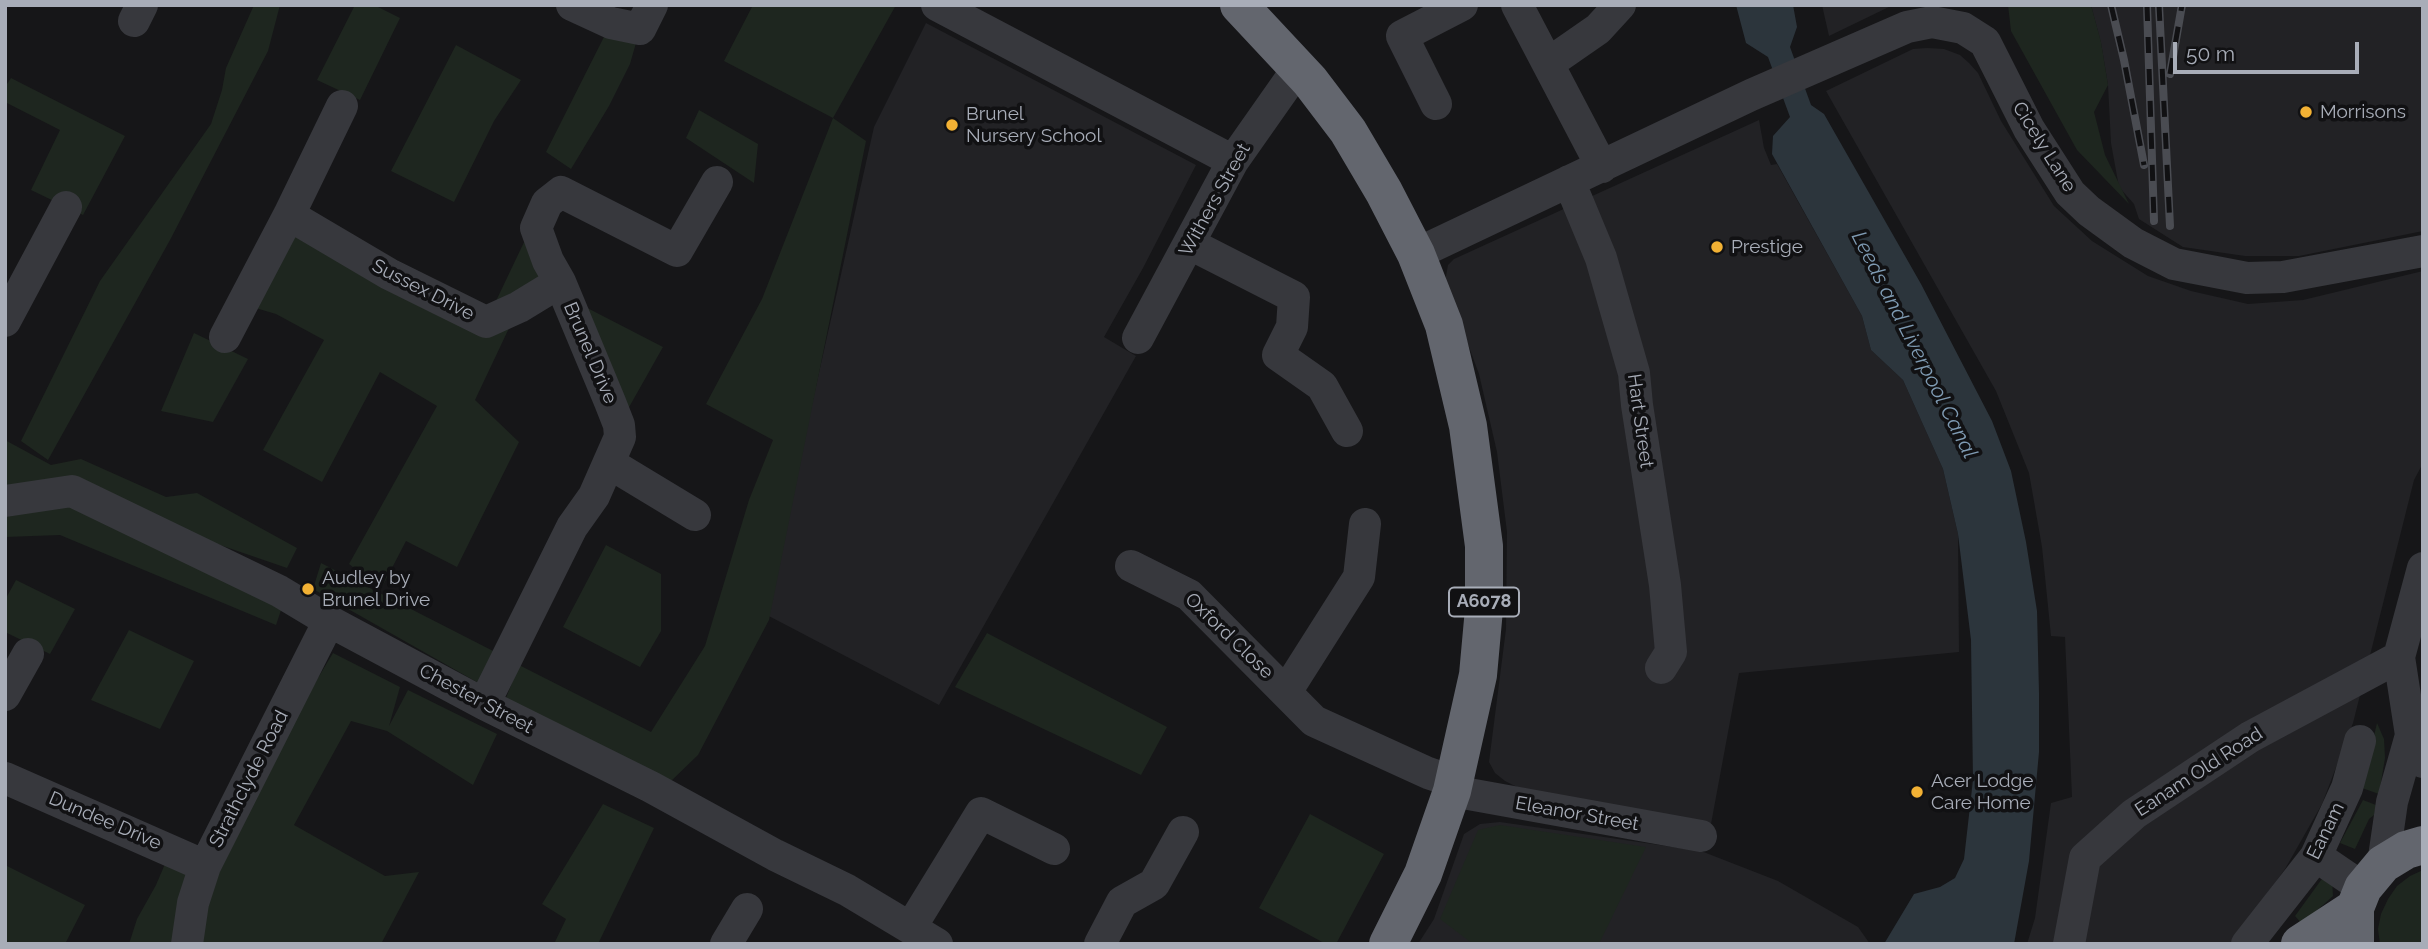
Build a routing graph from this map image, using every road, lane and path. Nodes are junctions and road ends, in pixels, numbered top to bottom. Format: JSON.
{"nodes":[{"id":1,"x":572,"y":5,"type":"edge"},
{"id":2,"x":652,"y":5,"type":"edge"},
{"id":3,"x":937,"y":5,"type":"edge"},
{"id":4,"x":1239,"y":5,"type":"edge"},
{"id":5,"x":1462,"y":5,"type":"edge"},
{"id":6,"x":1517,"y":5,"type":"edge"},
{"id":7,"x":1620,"y":5,"type":"edge"},
{"id":8,"x":1549,"y":63,"type":"junction"},
{"id":9,"x":1299,"y":67,"type":"junction"},
{"id":10,"x":1436,"y":104,"type":"dead end"},
{"id":11,"x":342,"y":106,"type":"dead end"},
{"id":12,"x":1233,"y":161,"type":"junction"},
{"id":13,"x":1602,"y":167,"type":"junction"},
{"id":14,"x":1569,"y":181,"type":"junction"},
{"id":15,"x":717,"y":182,"type":"dead end"},
{"id":16,"x":66,"y":207,"type":"dead end"},
{"id":17,"x":289,"y":215,"type":"junction"},
{"id":18,"x":1190,"y":244,"type":"junction"},
{"id":19,"x":2423,"y":251,"type":"edge"},
{"id":20,"x":1416,"y":254,"type":"junction"},
{"id":21,"x":560,"y":282,"type":"junction"},
{"id":22,"x":5,"y":321,"type":"edge"},
{"id":23,"x":225,"y":337,"type":"dead end"},
{"id":24,"x":1138,"y":338,"type":"dead end"},
{"id":25,"x":1346,"y":431,"type":"dead end"},
{"id":26,"x":609,"y":463,"type":"junction"},
{"id":27,"x":5,"y":501,"type":"edge"},
{"id":28,"x":695,"y":515,"type":"dead end"},
{"id":29,"x":1365,"y":523,"type":"dead end"},
{"id":30,"x":1131,"y":566,"type":"dead end"},
{"id":31,"x":2423,"y":568,"type":"edge"},
{"id":32,"x":329,"y":621,"type":"junction"},
{"id":33,"x":28,"y":654,"type":"dead end"},
{"id":34,"x":2399,"y":657,"type":"junction"},
{"id":35,"x":1661,"y":668,"type":"dead end"},
{"id":36,"x":1286,"y":692,"type":"junction"},
{"id":37,"x":5,"y":695,"type":"edge"},
{"id":38,"x":484,"y":704,"type":"junction"},
{"id":39,"x":2360,"y":741,"type":"dead end"},
{"id":40,"x":2417,"y":748,"type":"edge"},
{"id":41,"x":5,"y":778,"type":"edge"},
{"id":42,"x":1454,"y":787,"type":"junction"},
{"id":43,"x":1183,"y":832,"type":"dead end"},
{"id":44,"x":1701,"y":836,"type":"dead end"},
{"id":45,"x":2423,"y":845,"type":"edge"},
{"id":46,"x":1054,"y":849,"type":"dead end"},
{"id":47,"x":2316,"y":856,"type":"junction"},
{"id":48,"x":205,"y":866,"type":"junction"},
{"id":49,"x":2364,"y":901,"type":"edge"},
{"id":50,"x":747,"y":909,"type":"dead end"},
{"id":51,"x":924,"y":936,"type":"edge"},
{"id":52,"x":187,"y":944,"type":"edge"},
{"id":53,"x":726,"y":944,"type":"edge"},
{"id":54,"x":1100,"y":944,"type":"edge"},
{"id":55,"x":1388,"y":944,"type":"edge"},
{"id":56,"x":2069,"y":944,"type":"edge"},
{"id":57,"x":2247,"y":944,"type":"edge"},
{"id":58,"x":2300,"y":944,"type":"edge"}],
"edges":[{"from":1,"to":2,"type":"street"},
{"from":3,"to":12,"type":"street"},
{"from":4,"to":9,"type":"highway","number":"A6078"},
{"from":5,"to":10,"type":"street"},
{"from":6,"to":8,"type":"street"},
{"from":7,"to":8,"type":"street"},
{"from":8,"to":13,"type":"street"},
{"from":9,"to":12,"type":"street","name":"Withers Street"},
{"from":9,"to":20,"type":"highway","number":"A6078"},
{"from":11,"to":17,"type":"street"},
{"from":12,"to":18,"type":"street","name":"Withers Street"},
{"from":13,"to":14,"type":"street"},
{"from":13,"to":19,"type":"street","name":"Cicely Lane"},
{"from":14,"to":20,"type":"street"},
{"from":14,"to":35,"type":"street","name":"Hart Street"},
{"from":15,"to":21,"type":"street","name":"Brunel Drive"},
{"from":16,"to":22,"type":"street"},
{"from":17,"to":21,"type":"street","name":"Sussex Drive"},
{"from":17,"to":23,"type":"street"},
{"from":18,"to":24,"type":"street","name":"Withers Street"},
{"from":18,"to":25,"type":"street"},
{"from":20,"to":42,"type":"highway","number":"A6078"},
{"from":21,"to":26,"type":"street","name":"Brunel Drive"},
{"from":26,"to":28,"type":"street"},
{"from":26,"to":38,"type":"street","name":"Brunel Drive"},
{"from":27,"to":32,"type":"street","name":"Chester Street"},
{"from":29,"to":36,"type":"street","name":"Oxford Close"},
{"from":30,"to":36,"type":"street","name":"Oxford Close"},
{"from":31,"to":34,"type":"street"},
{"from":32,"to":38,"type":"street","name":"Chester Street"},
{"from":32,"to":48,"type":"street","name":"Strathclyde Road"},
{"from":33,"to":37,"type":"street"},
{"from":34,"to":40,"type":"street"},
{"from":34,"to":56,"type":"street","name":"Eanam Old Road"},
{"from":36,"to":42,"type":"street","name":"Oxford Close"},
{"from":38,"to":51,"type":"street","name":"Chester Street"},
{"from":39,"to":47,"type":"street","name":"Eanam"},
{"from":40,"to":49,"type":"street"},
{"from":41,"to":48,"type":"street","name":"Dundee Drive"},
{"from":42,"to":44,"type":"street","name":"Eleanor Street"},
{"from":42,"to":55,"type":"highway","number":"A6078"},
{"from":43,"to":54,"type":"street"},
{"from":45,"to":49,"type":"highway"},
{"from":46,"to":51,"type":"street"},
{"from":47,"to":49,"type":"street"},
{"from":47,"to":57,"type":"street","name":"Eanam"},
{"from":48,"to":52,"type":"street","name":"Strathclyde Road"},
{"from":49,"to":58,"type":"highway"},
{"from":50,"to":53,"type":"street"}]}
